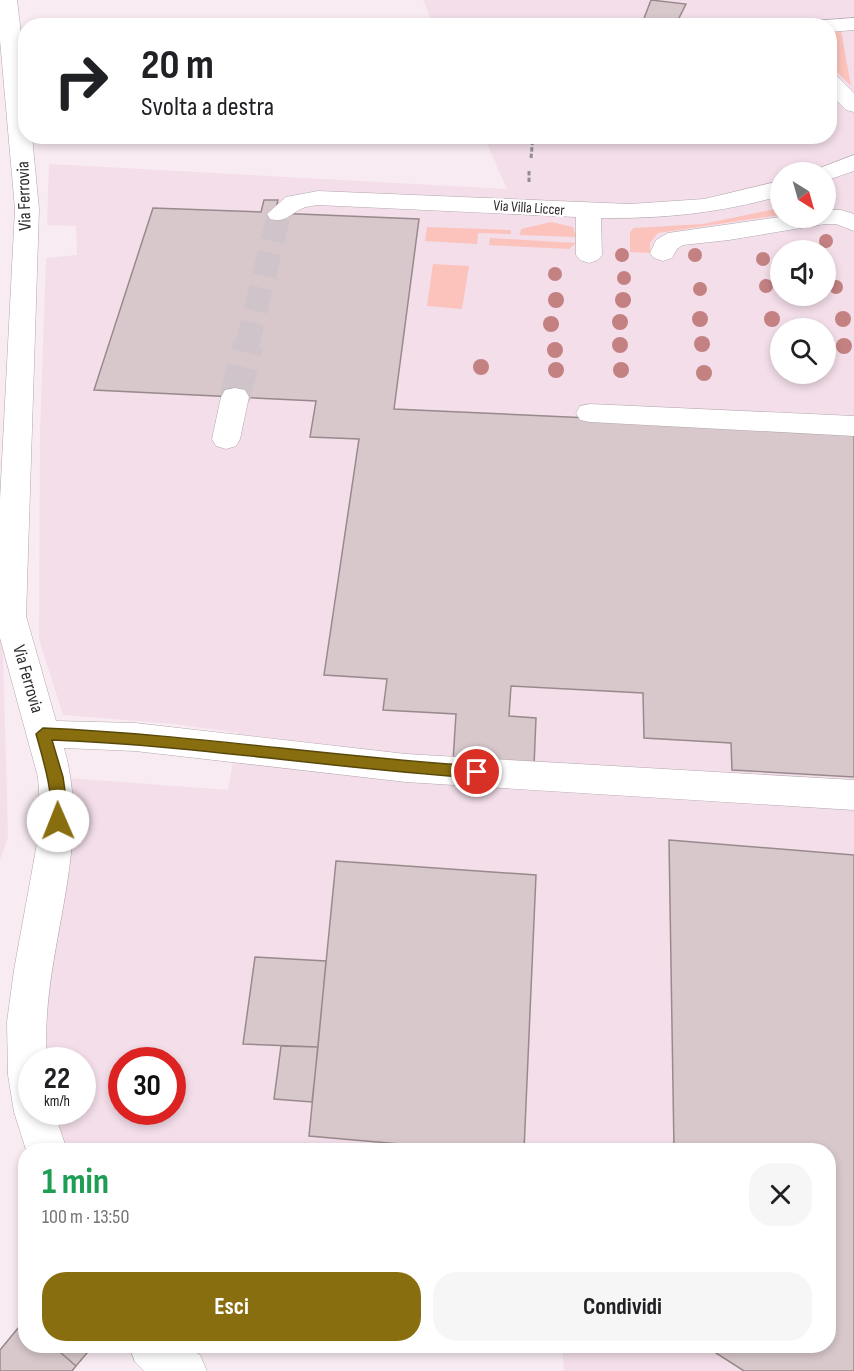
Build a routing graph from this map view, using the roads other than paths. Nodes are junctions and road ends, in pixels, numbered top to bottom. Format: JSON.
{"nodes":[{"id":1,"x":6,"y":18,"type":"edge"},
{"id":2,"x":854,"y":24,"type":"edge"},
{"id":3,"x":837,"y":25,"type":"edge"},
{"id":4,"x":837,"y":89,"type":"edge"},
{"id":5,"x":854,"y":105,"type":"edge"},
{"id":6,"x":18,"y":127,"type":"edge"},
{"id":7,"x":20,"y":144,"type":"edge"},
{"id":8,"x":854,"y":162,"type":"edge"},
{"id":9,"x":836,"y":169,"type":"edge"},
{"id":10,"x":836,"y":181,"type":"edge"},
{"id":11,"x":854,"y":182,"type":"edge"},
{"id":12,"x":770,"y":191,"type":"edge"},
{"id":13,"x":588,"y":212,"type":"junction"},
{"id":14,"x":279,"y":213,"type":"dead end"},
{"id":15,"x":836,"y":217,"type":"edge"},
{"id":16,"x":854,"y":224,"type":"edge"},
{"id":17,"x":770,"y":225,"type":"edge"},
{"id":18,"x":663,"y":253,"type":"dead end"},
{"id":19,"x":589,"y":255,"type":"dead end"},
{"id":20,"x":235,"y":397,"type":"tunnel mouth"},
{"id":21,"x":590,"y":413,"type":"dead end"},
{"id":22,"x":854,"y":426,"type":"edge"},
{"id":23,"x":226,"y":439,"type":"dead end"},
{"id":24,"x":5,"y":616,"type":"edge"},
{"id":25,"x":43,"y":734,"type":"junction"},
{"id":26,"x":854,"y":795,"type":"edge"},
{"id":27,"x":26,"y":1047,"type":"edge"},
{"id":28,"x":38,"y":1125,"type":"edge"},
{"id":29,"x":43,"y":1143,"type":"edge"},
{"id":30,"x":157,"y":1353,"type":"edge"},
{"id":31,"x":184,"y":1371,"type":"edge"}],
"edges":[{"from":1,"to":6,"type":"street","name":"Via Ferrovia"},
{"from":2,"to":3,"type":"street"},
{"from":4,"to":5,"type":"street"},
{"from":7,"to":24,"type":"street","name":"Via Ferrovia"},
{"from":8,"to":9,"type":"street"},
{"from":10,"to":11,"type":"street"},
{"from":12,"to":13,"type":"street","name":"Via Villa Liccer"},
{"from":13,"to":14,"type":"street","name":"Via Villa Liccer"},
{"from":13,"to":19,"type":"street"},
{"from":15,"to":16,"type":"street"},
{"from":17,"to":18,"type":"street"},
{"from":20,"to":23,"type":"street"},
{"from":21,"to":22,"type":"street"},
{"from":24,"to":25,"type":"street","name":"Via Ferrovia"},
{"from":25,"to":26,"type":"street"},
{"from":25,"to":27,"type":"street","name":"Via Ferrovia"},
{"from":28,"to":29,"type":"street"},
{"from":30,"to":31,"type":"street"}]}
